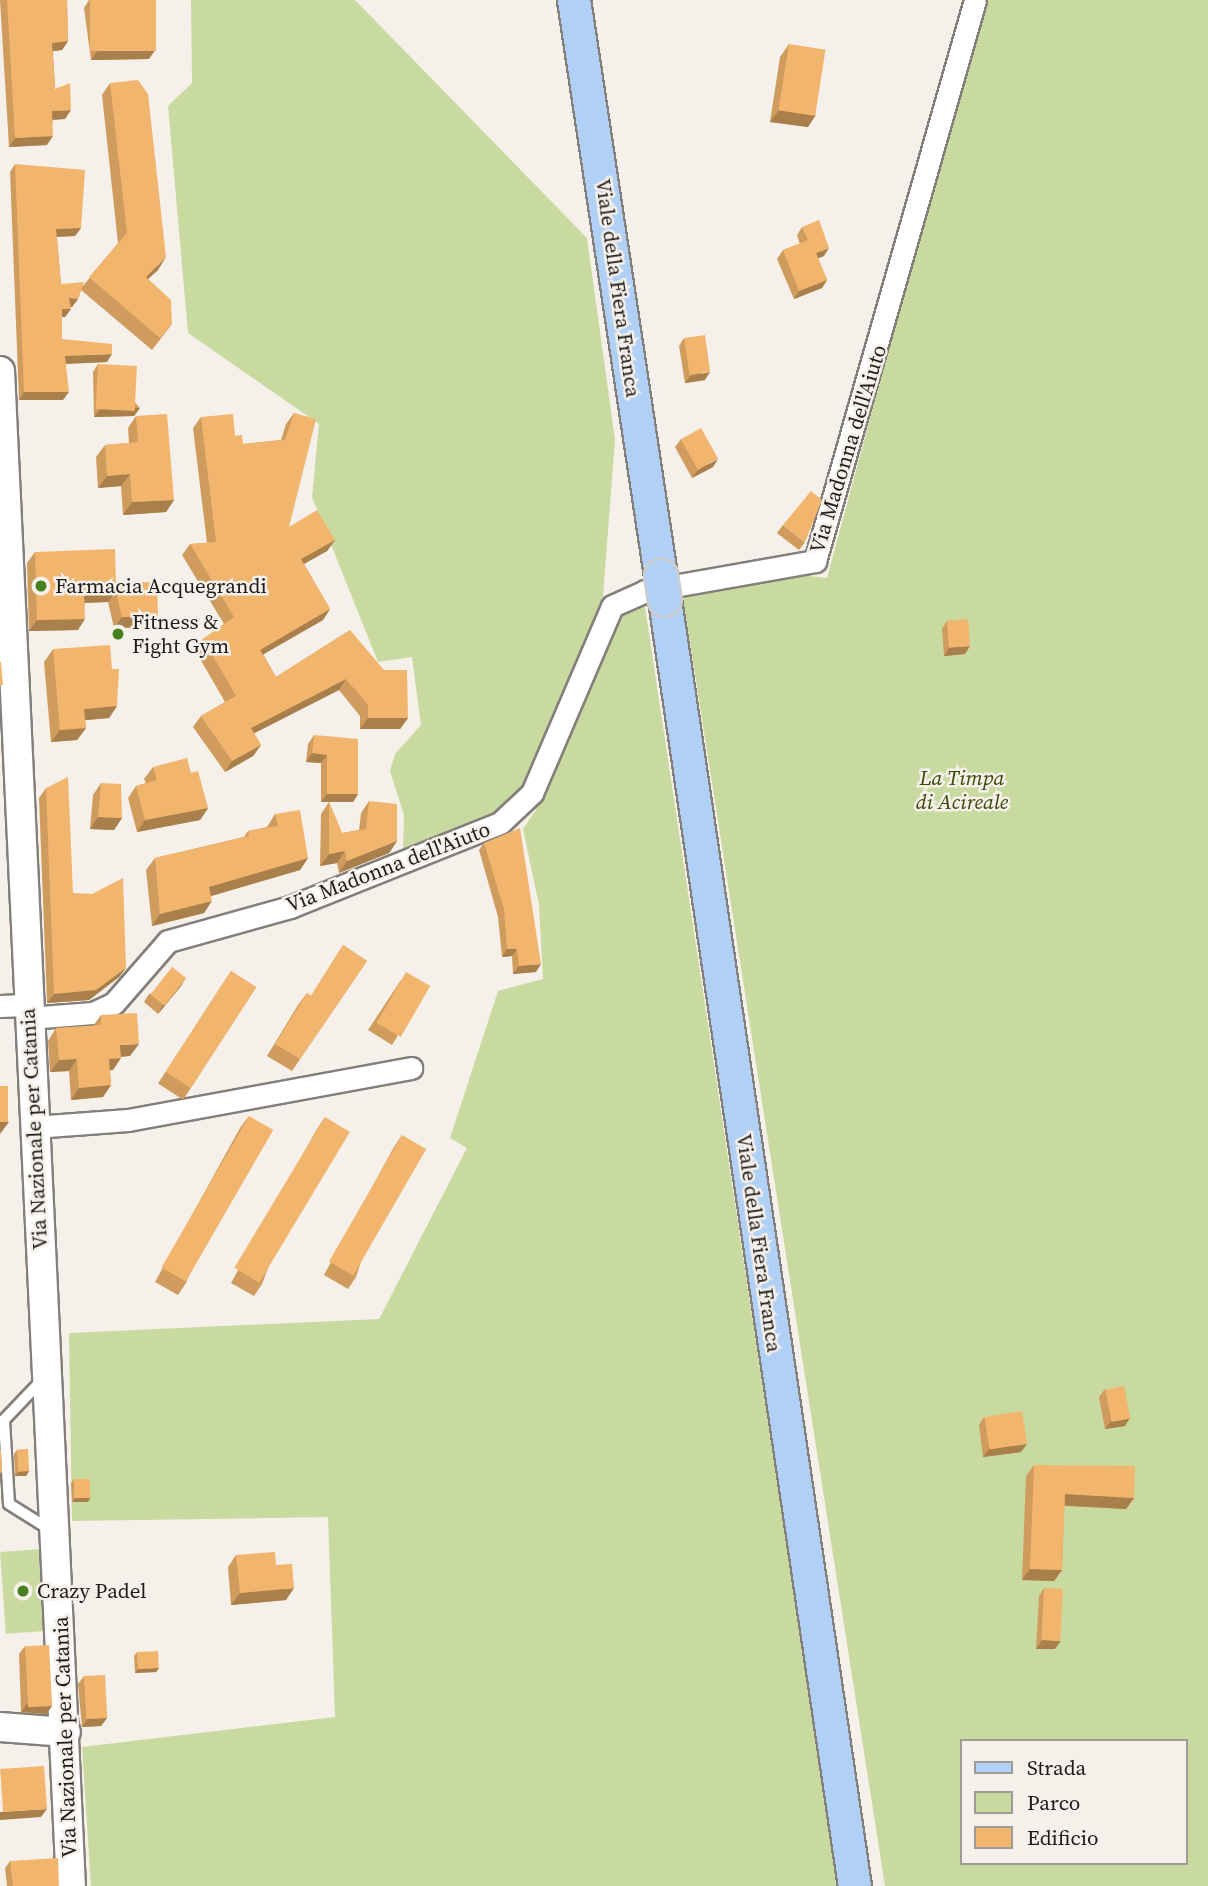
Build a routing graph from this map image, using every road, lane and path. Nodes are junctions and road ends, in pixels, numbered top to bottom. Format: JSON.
{"nodes":[{"id":1,"x":574,"y":0,"type":"edge"},
{"id":2,"x":975,"y":0,"type":"edge"},
{"id":3,"x":0,"y":371,"type":"edge"},
{"id":4,"x":1,"y":421,"type":"edge"},
{"id":5,"x":5,"y":608,"type":"edge"},
{"id":6,"x":8,"y":748,"type":"edge"},
{"id":7,"x":18,"y":1010,"type":"edge"},
{"id":8,"x":411,"y":1068,"type":"dead end"},
{"id":9,"x":34,"y":1127,"type":"junction"},
{"id":10,"x":47,"y":1374,"type":"junction"},
{"id":11,"x":55,"y":1533,"type":"junction"},
{"id":12,"x":0,"y":1727,"type":"edge"},
{"id":13,"x":66,"y":1732,"type":"junction"},
{"id":14,"x":71,"y":1886,"type":"edge"},
{"id":15,"x":855,"y":1886,"type":"edge"}],
"edges":[{"from":1,"to":15,"type":"main road","name":"Viale della Fiera Franca"},
{"from":2,"to":7,"type":"street","name":"Via Madonna dell'Aiuto"},
{"from":3,"to":4,"type":"main road","name":"Via Nazionale per Catania"},
{"from":4,"to":5,"type":"main road","name":"Via Nazionale per Catania"},
{"from":5,"to":6,"type":"main road","name":"Via Nazionale per Catania"},
{"from":6,"to":7,"type":"main road","name":"Via Nazionale per Catania"},
{"from":7,"to":9,"type":"main road","name":"Via Nazionale per Catania"},
{"from":8,"to":9,"type":"street"},
{"from":9,"to":10,"type":"main road","name":"Via Nazionale per Catania"},
{"from":10,"to":11,"type":"main road","name":"Via Nazionale per Catania"},
{"from":10,"to":11,"type":"lane"},
{"from":11,"to":13,"type":"main road","name":"Via Nazionale per Catania"},
{"from":12,"to":13,"type":"main road"},
{"from":13,"to":14,"type":"main road","name":"Via Nazionale per Catania"}]}
